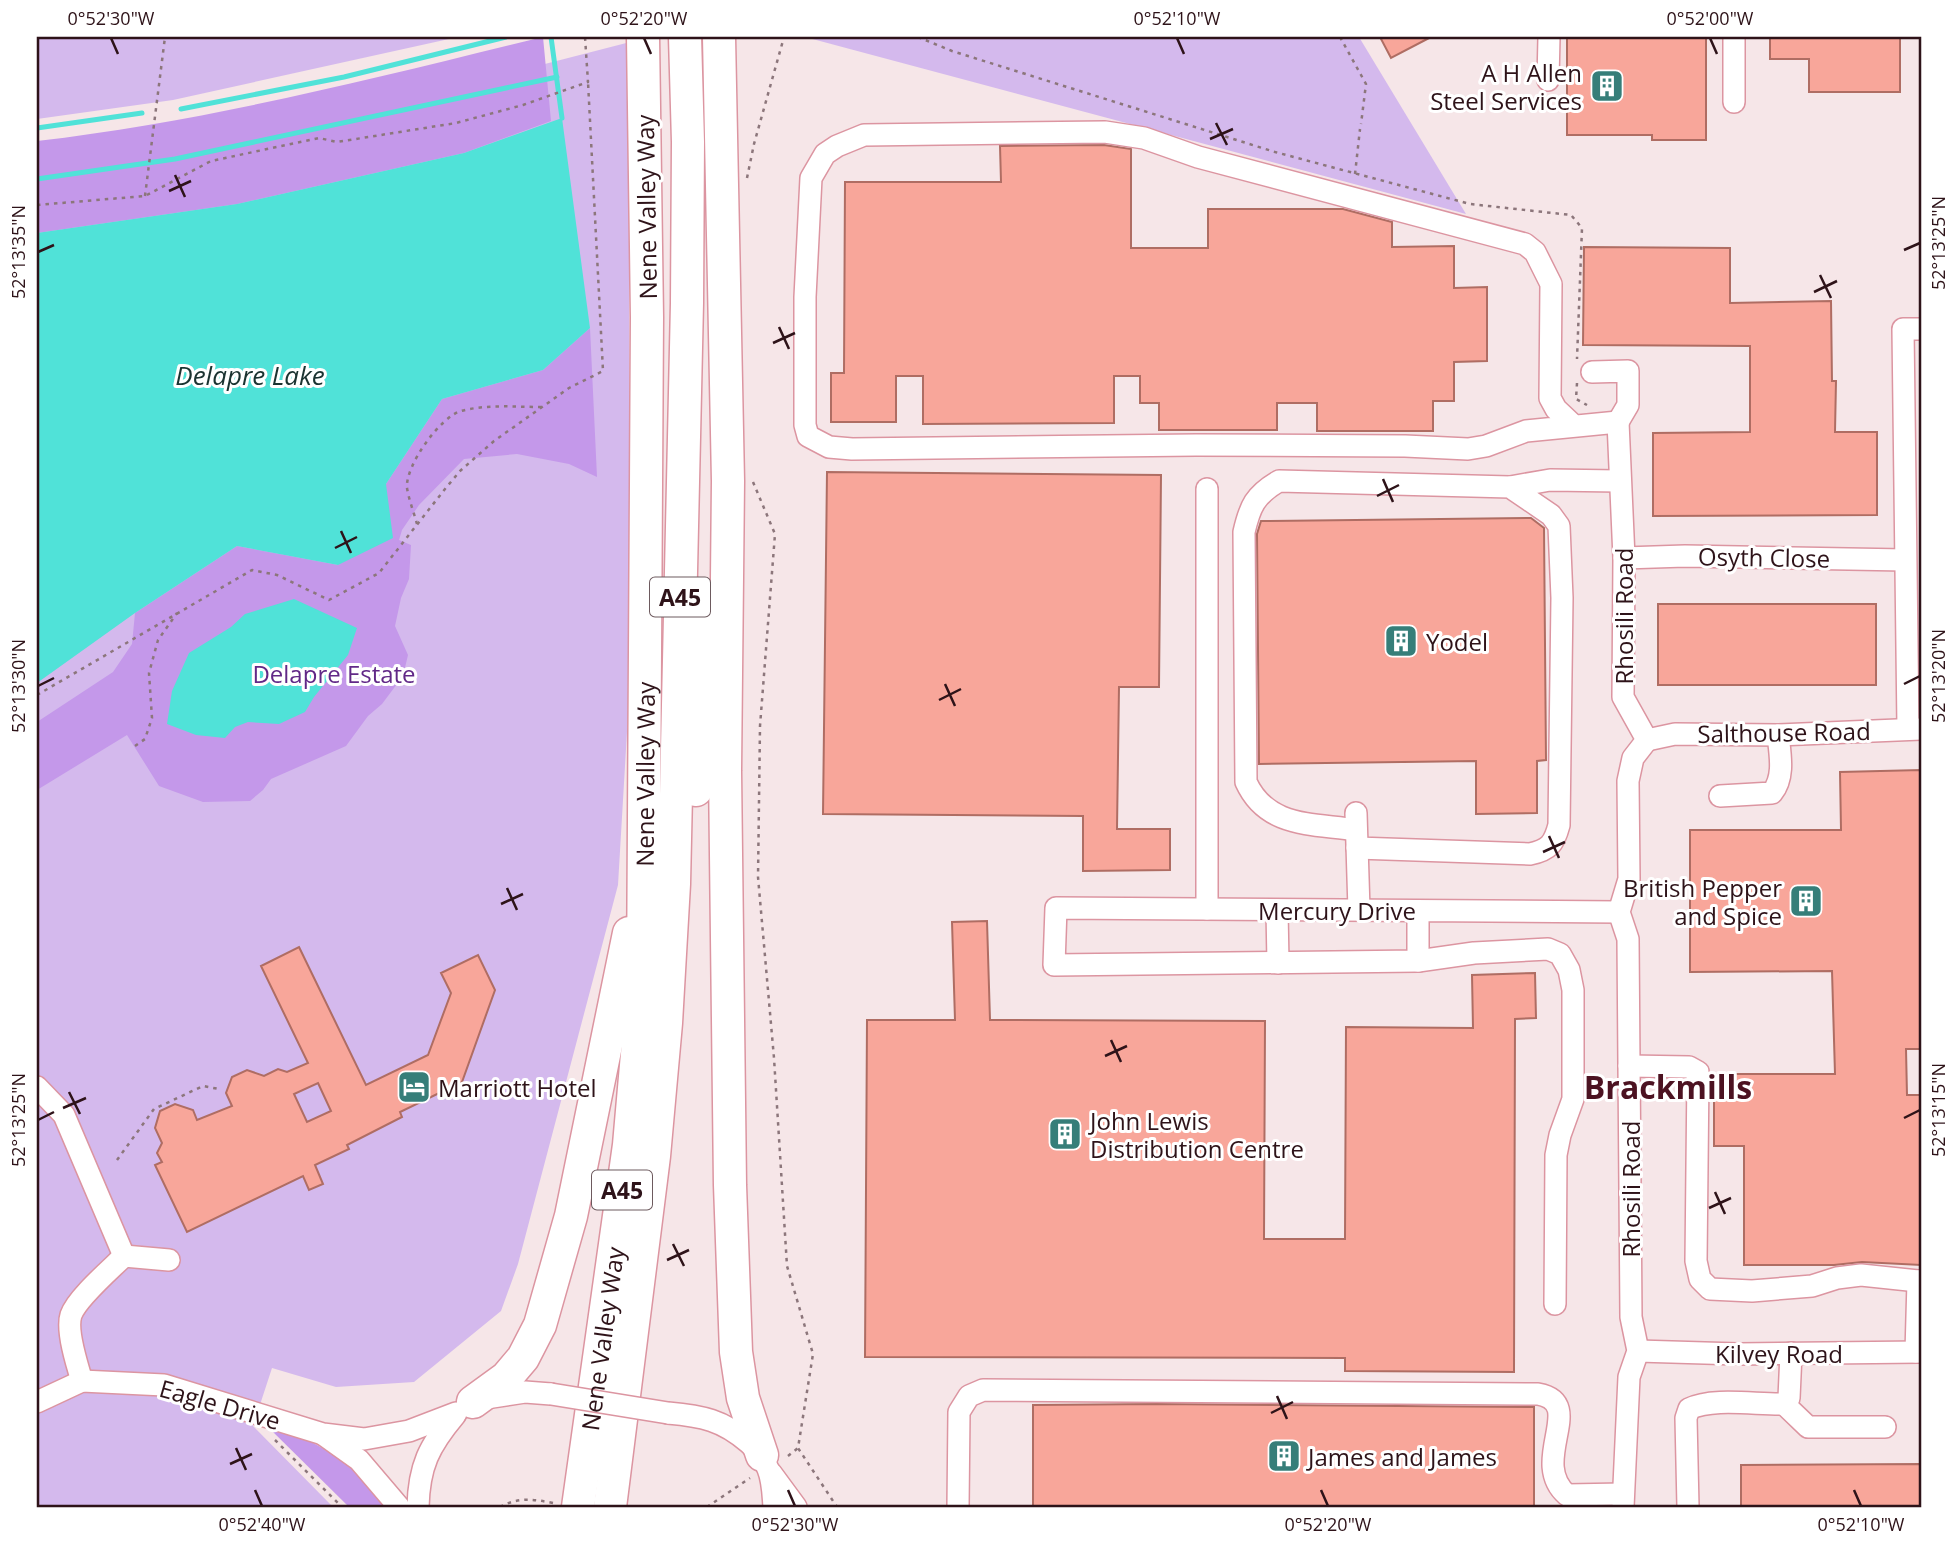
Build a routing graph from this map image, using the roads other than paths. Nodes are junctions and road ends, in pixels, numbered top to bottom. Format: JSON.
{"nodes":[{"id":1,"x":643,"y":37,"type":"edge"},
{"id":2,"x":685,"y":37,"type":"edge"},
{"id":3,"x":719,"y":37,"type":"edge"},
{"id":4,"x":1549,"y":37,"type":"edge"},
{"id":5,"x":1734,"y":37,"type":"edge"},
{"id":6,"x":1548,"y":80,"type":"dead end"},
{"id":7,"x":1734,"y":102,"type":"dead end"},
{"id":8,"x":724,"y":305,"type":"junction"},
{"id":9,"x":1912,"y":329,"type":"edge"},
{"id":10,"x":1592,"y":372,"type":"dead end"},
{"id":11,"x":1618,"y":422,"type":"junction"},
{"id":12,"x":1574,"y":426,"type":"junction"},
{"id":13,"x":1912,"y":432,"type":"edge"},
{"id":14,"x":1619,"y":481,"type":"junction"},
{"id":15,"x":1510,"y":487,"type":"junction"},
{"id":16,"x":1207,"y":489,"type":"dead end"},
{"id":17,"x":1624,"y":558,"type":"junction"},
{"id":18,"x":1905,"y":560,"type":"junction"},
{"id":19,"x":1913,"y":625,"type":"edge"},
{"id":20,"x":1915,"y":728,"type":"edge"},
{"id":21,"x":1779,"y":735,"type":"junction"},
{"id":22,"x":1647,"y":740,"type":"junction"},
{"id":23,"x":1720,"y":796,"type":"dead end"},
{"id":24,"x":1356,"y":830,"type":"junction"},
{"id":25,"x":642,"y":870,"type":"junction"},
{"id":26,"x":1207,"y":909,"type":"junction"},
{"id":27,"x":1277,"y":910,"type":"junction"},
{"id":28,"x":1359,"y":910,"type":"junction"},
{"id":29,"x":1418,"y":911,"type":"junction"},
{"id":30,"x":1619,"y":912,"type":"junction"},
{"id":31,"x":1418,"y":961,"type":"junction"},
{"id":32,"x":1278,"y":963,"type":"junction"},
{"id":33,"x":1629,"y":1066,"type":"junction"},
{"id":34,"x":37,"y":1087,"type":"edge"},
{"id":35,"x":654,"y":1156,"type":"junction"},
{"id":36,"x":124,"y":1256,"type":"junction"},
{"id":37,"x":169,"y":1260,"type":"dead end"},
{"id":38,"x":1920,"y":1281,"type":"edge"},
{"id":39,"x":1555,"y":1304,"type":"dead end"},
{"id":40,"x":1637,"y":1351,"type":"junction"},
{"id":41,"x":1919,"y":1352,"type":"edge"},
{"id":42,"x":1791,"y":1353,"type":"junction"},
{"id":43,"x":82,"y":1381,"type":"junction"},
{"id":44,"x":37,"y":1402,"type":"edge"},
{"id":45,"x":1784,"y":1404,"type":"junction"},
{"id":46,"x":465,"y":1408,"type":"junction"},
{"id":47,"x":1885,"y":1427,"type":"dead end"},
{"id":48,"x":323,"y":1434,"type":"junction"},
{"id":49,"x":767,"y":1465,"type":"junction"},
{"id":50,"x":1567,"y":1501,"type":"edge"},
{"id":51,"x":1623,"y":1501,"type":"edge"},
{"id":52,"x":399,"y":1507,"type":"edge"},
{"id":53,"x":418,"y":1507,"type":"edge"},
{"id":54,"x":578,"y":1507,"type":"edge"},
{"id":55,"x":610,"y":1507,"type":"edge"},
{"id":56,"x":774,"y":1507,"type":"edge"},
{"id":57,"x":796,"y":1507,"type":"edge"},
{"id":58,"x":958,"y":1507,"type":"edge"},
{"id":59,"x":1688,"y":1507,"type":"edge"}],
"edges":[{"from":1,"to":25,"type":"highway","name":"Nene Valley Way","number":"A45"},
{"from":2,"to":35,"type":"highway","name":"Nene Valley Way","number":"A45"},
{"from":3,"to":8,"type":"highway"},
{"from":4,"to":6,"type":"street"},
{"from":5,"to":7,"type":"street"},
{"from":8,"to":35,"type":"highway"},
{"from":8,"to":49,"type":"highway"},
{"from":9,"to":13,"type":"street"},
{"from":10,"to":11,"type":"street","name":"Rhosili Road"},
{"from":11,"to":12,"type":"street"},
{"from":11,"to":14,"type":"street","name":"Rhosili Road"},
{"from":12,"to":12,"type":"street"},
{"from":13,"to":18,"type":"street"},
{"from":14,"to":15,"type":"street"},
{"from":14,"to":17,"type":"street","name":"Rhosili Road"},
{"from":15,"to":24,"type":"street"},
{"from":15,"to":24,"type":"street"},
{"from":16,"to":26,"type":"street"},
{"from":17,"to":18,"type":"street","name":"Osyth Close"},
{"from":17,"to":22,"type":"street","name":"Rhosili Road"},
{"from":18,"to":19,"type":"street"},
{"from":19,"to":20,"type":"street"},
{"from":20,"to":21,"type":"street","name":"Salthouse Road"},
{"from":21,"to":22,"type":"street","name":"Salthouse Road"},
{"from":21,"to":23,"type":"street"},
{"from":22,"to":30,"type":"street"},
{"from":24,"to":28,"type":"street"},
{"from":25,"to":46,"type":"highway"},
{"from":25,"to":54,"type":"highway","name":"Nene Valley Way","number":"A45"},
{"from":26,"to":27,"type":"street","name":"Mercury Drive"},
{"from":26,"to":32,"type":"street","name":"Mercury Drive"},
{"from":27,"to":28,"type":"street","name":"Mercury Drive"},
{"from":27,"to":32,"type":"street"},
{"from":28,"to":29,"type":"street","name":"Mercury Drive"},
{"from":29,"to":30,"type":"street","name":"Mercury Drive"},
{"from":29,"to":31,"type":"street"},
{"from":30,"to":33,"type":"street","name":"Rhosili Road"},
{"from":31,"to":32,"type":"street"},
{"from":31,"to":39,"type":"street"},
{"from":33,"to":38,"type":"street"},
{"from":33,"to":40,"type":"street","name":"Rhosili Road"},
{"from":34,"to":36,"type":"street"},
{"from":35,"to":55,"type":"highway","name":"Nene Valley Way","number":"A45"},
{"from":36,"to":37,"type":"street"},
{"from":36,"to":43,"type":"street"},
{"from":38,"to":41,"type":"street"},
{"from":40,"to":42,"type":"street","name":"Kilvey Road"},
{"from":40,"to":51,"type":"street","name":"Rhosili Road"},
{"from":41,"to":42,"type":"street","name":"Kilvey Road"},
{"from":42,"to":45,"type":"street"},
{"from":43,"to":44,"type":"street","name":"Eagle Drive"},
{"from":43,"to":48,"type":"street","name":"Eagle Drive"},
{"from":45,"to":47,"type":"street"},
{"from":45,"to":59,"type":"street"},
{"from":46,"to":48,"type":"street","name":"Eagle Drive"},
{"from":46,"to":49,"type":"street","name":"Eagle Drive","bridge":true},
{"from":46,"to":53,"type":"street"},
{"from":48,"to":52,"type":"street","name":"Eagle Drive"},
{"from":49,"to":56,"type":"street"},
{"from":49,"to":57,"type":"street","name":"Eagle Drive"},
{"from":50,"to":51,"type":"street"},
{"from":50,"to":58,"type":"street"}]}
